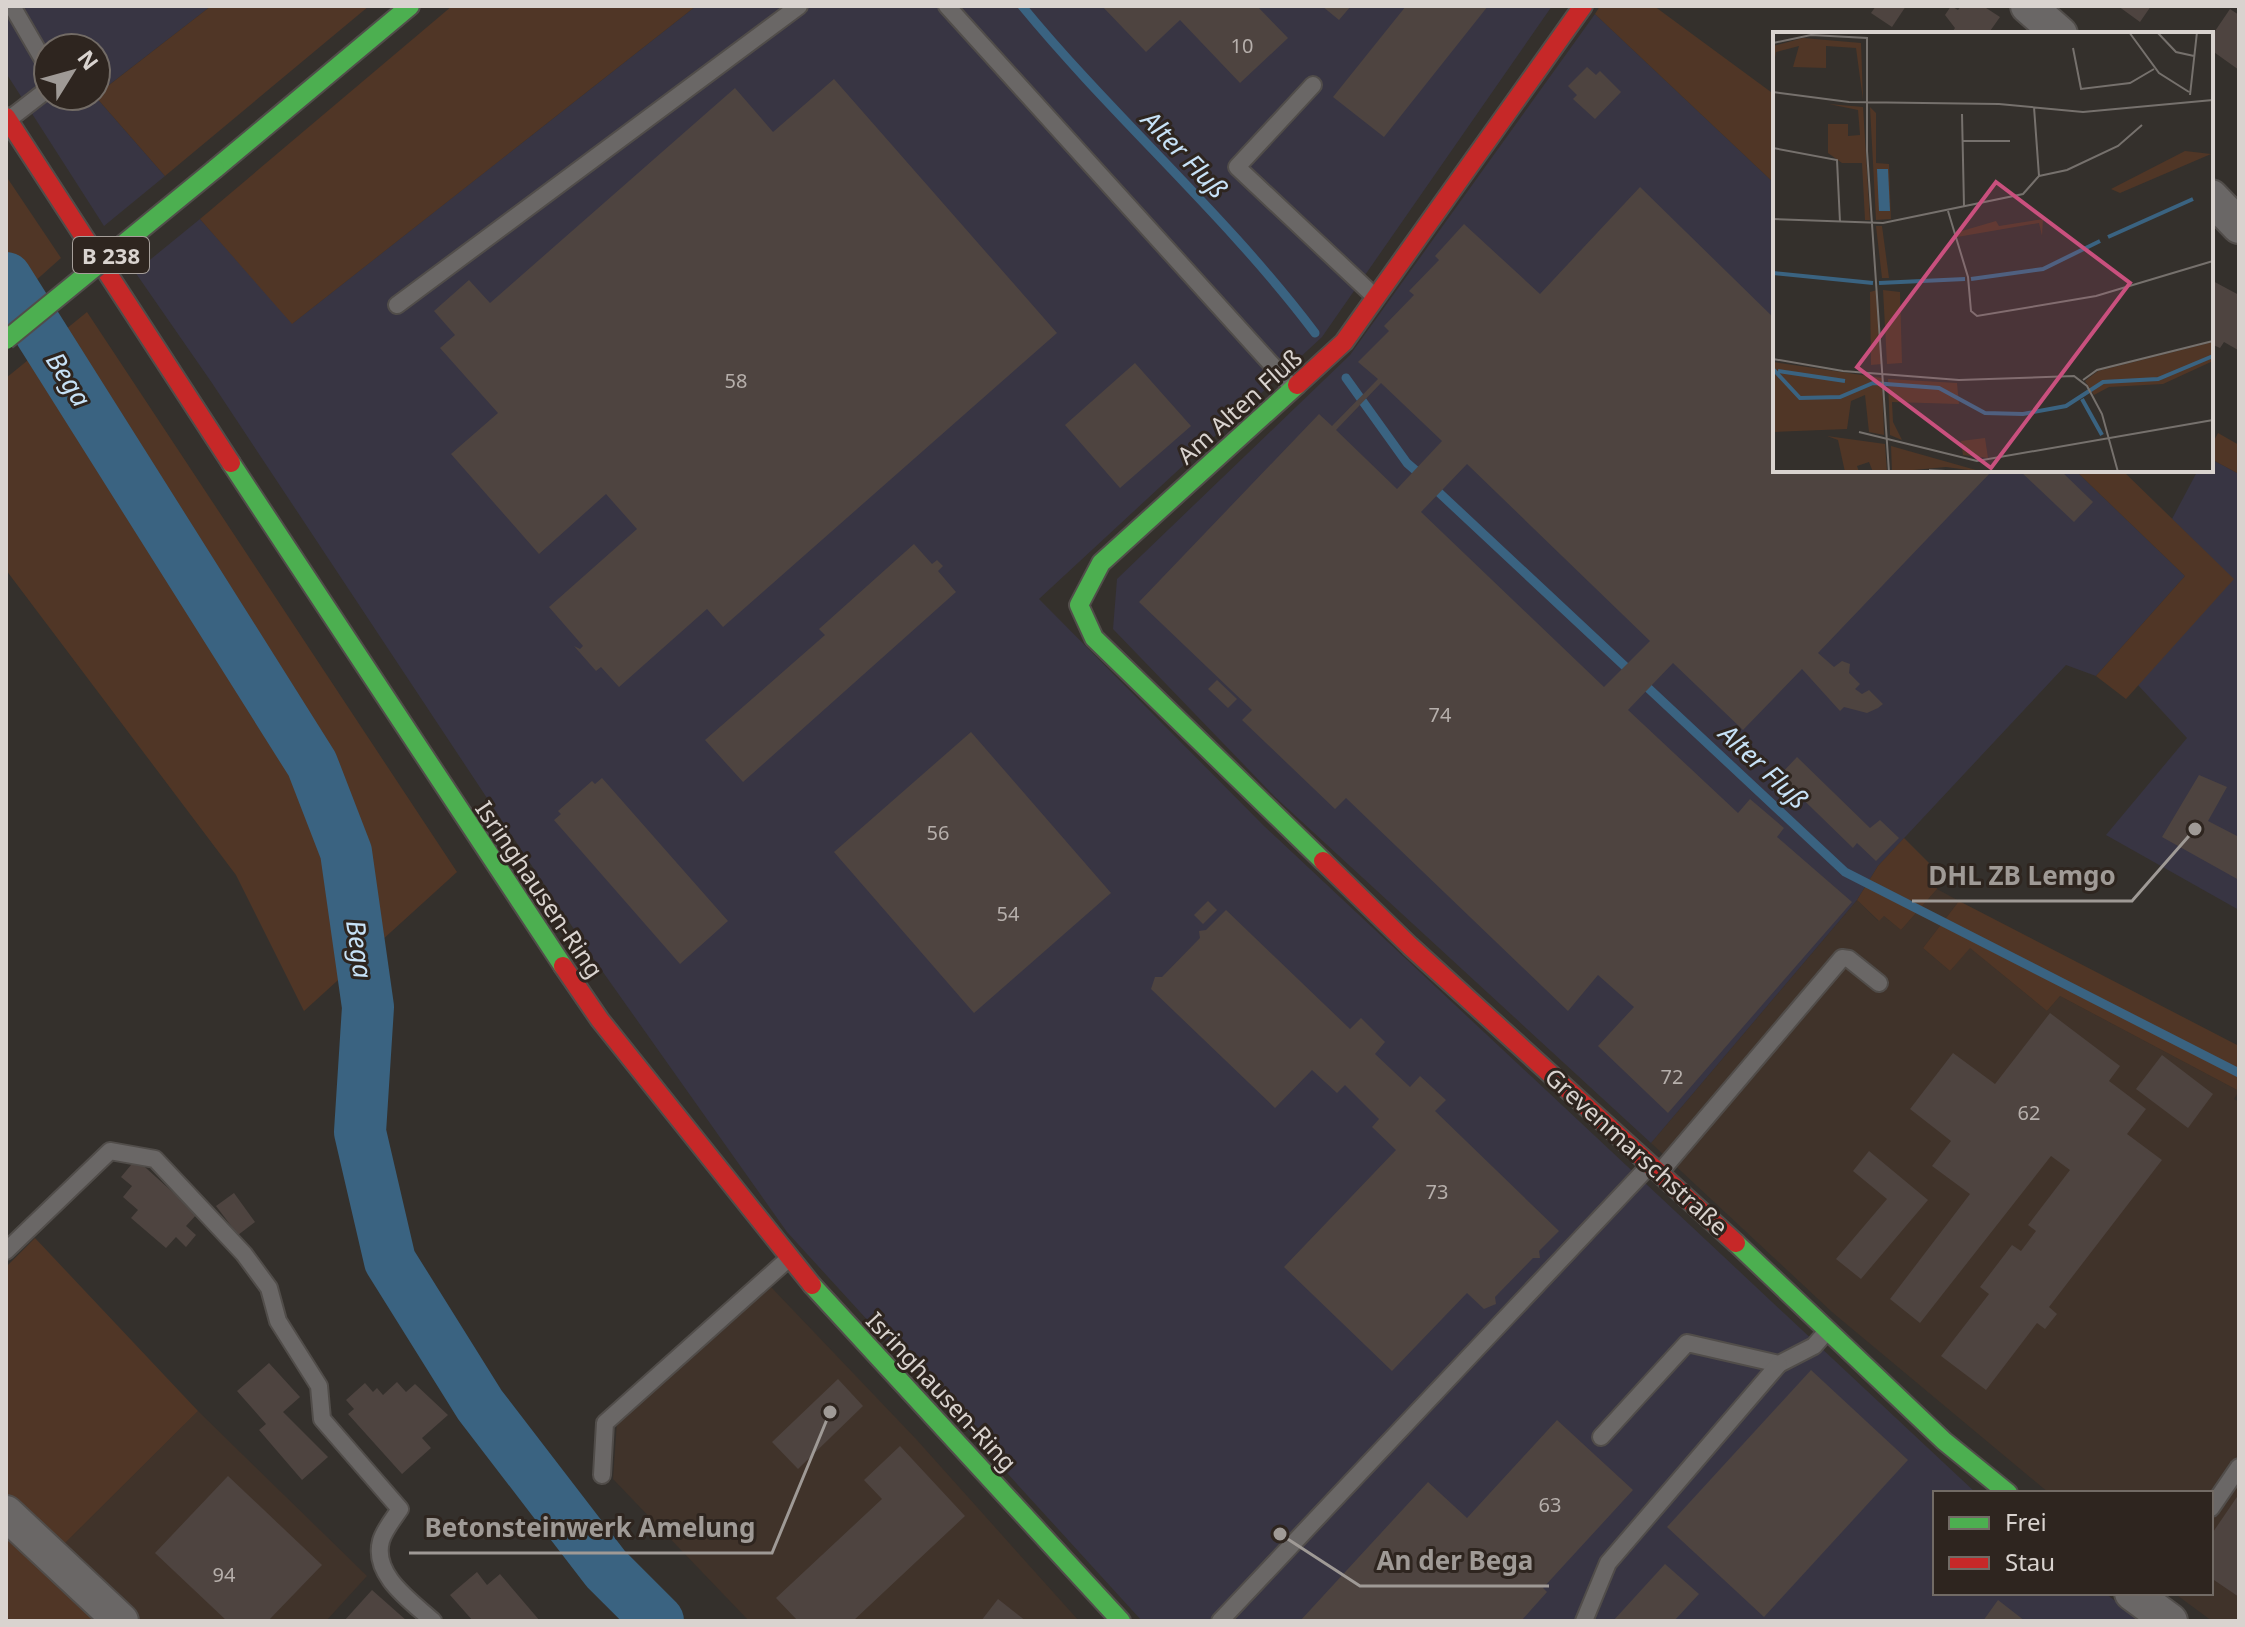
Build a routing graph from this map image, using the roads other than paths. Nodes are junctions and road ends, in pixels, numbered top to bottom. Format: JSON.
{"nodes":[{"id":1,"x":12,"y":6,"type":"edge"},
{"id":2,"x":410,"y":6,"type":"edge"},
{"id":3,"x":799,"y":6,"type":"edge"},
{"id":4,"x":947,"y":6,"type":"edge"},
{"id":5,"x":1583,"y":6,"type":"edge"},
{"id":6,"x":2028,"y":6,"type":"edge"},
{"id":7,"x":2058,"y":32,"type":"edge"},
{"id":8,"x":32,"y":40,"type":"edge"},
{"id":9,"x":1313,"y":85,"type":"dead end"},
{"id":10,"x":32,"y":101,"type":"edge"},
{"id":11,"x":7,"y":119,"type":"edge"},
{"id":12,"x":2213,"y":199,"type":"edge"},
{"id":13,"x":2239,"y":226,"type":"edge"},
{"id":14,"x":1376,"y":298,"type":"junction"},
{"id":15,"x":397,"y":305,"type":"dead end"},
{"id":16,"x":6,"y":340,"type":"edge"},
{"id":17,"x":1294,"y":389,"type":"junction"},
{"id":18,"x":1266,"y":809,"type":"joint"},
{"id":19,"x":1879,"y":983,"type":"dead end"},
{"id":20,"x":1655,"y":1168,"type":"junction"},
{"id":21,"x":6,"y":1251,"type":"edge"},
{"id":22,"x":788,"y":1259,"type":"junction"},
{"id":23,"x":1828,"y":1330,"type":"junction"},
{"id":24,"x":1779,"y":1364,"type":"junction"},
{"id":25,"x":1601,"y":1437,"type":"dead end"},
{"id":26,"x":2239,"y":1467,"type":"edge"},
{"id":27,"x":602,"y":1475,"type":"dead end"},
{"id":28,"x":2006,"y":1491,"type":"edge"},
{"id":29,"x":2213,"y":1505,"type":"edge"},
{"id":30,"x":6,"y":1513,"type":"edge"},
{"id":31,"x":121,"y":1621,"type":"edge"},
{"id":32,"x":433,"y":1621,"type":"edge"},
{"id":33,"x":1121,"y":1621,"type":"edge"},
{"id":34,"x":1220,"y":1621,"type":"edge"},
{"id":35,"x":1584,"y":1621,"type":"edge"}],
"edges":[{"from":1,"to":8,"type":"lane"},
{"from":2,"to":16,"type":"street","number":"B 238","bridge":true},
{"from":3,"to":15,"type":"lane"},
{"from":4,"to":17,"type":"lane"},
{"from":5,"to":14,"type":"street","name":"Am Alten Fluß"},
{"from":6,"to":7,"type":"street"},
{"from":9,"to":14,"type":"lane"},
{"from":10,"to":11,"type":"lane"},
{"from":11,"to":22,"type":"street","name":"Isringhausen-Ring"},
{"from":12,"to":13,"type":"street"},
{"from":14,"to":17,"type":"street","name":"Am Alten Fluß"},
{"from":17,"to":18,"type":"street","name":"Am Alten Fluß"},
{"from":18,"to":20,"type":"street","name":"Grevenmarschstraße"},
{"from":19,"to":20,"type":"lane"},
{"from":20,"to":23,"type":"street","name":"Grevenmarschstraße"},
{"from":20,"to":34,"type":"lane"},
{"from":21,"to":32,"type":"lane"},
{"from":22,"to":27,"type":"lane"},
{"from":22,"to":33,"type":"street","name":"Isringhausen-Ring"},
{"from":23,"to":24,"type":"lane"},
{"from":23,"to":28,"type":"street","name":"Grevenmarschstraße"},
{"from":24,"to":25,"type":"lane"},
{"from":24,"to":35,"type":"lane"},
{"from":26,"to":29,"type":"lane"},
{"from":30,"to":31,"type":"street"}]}
